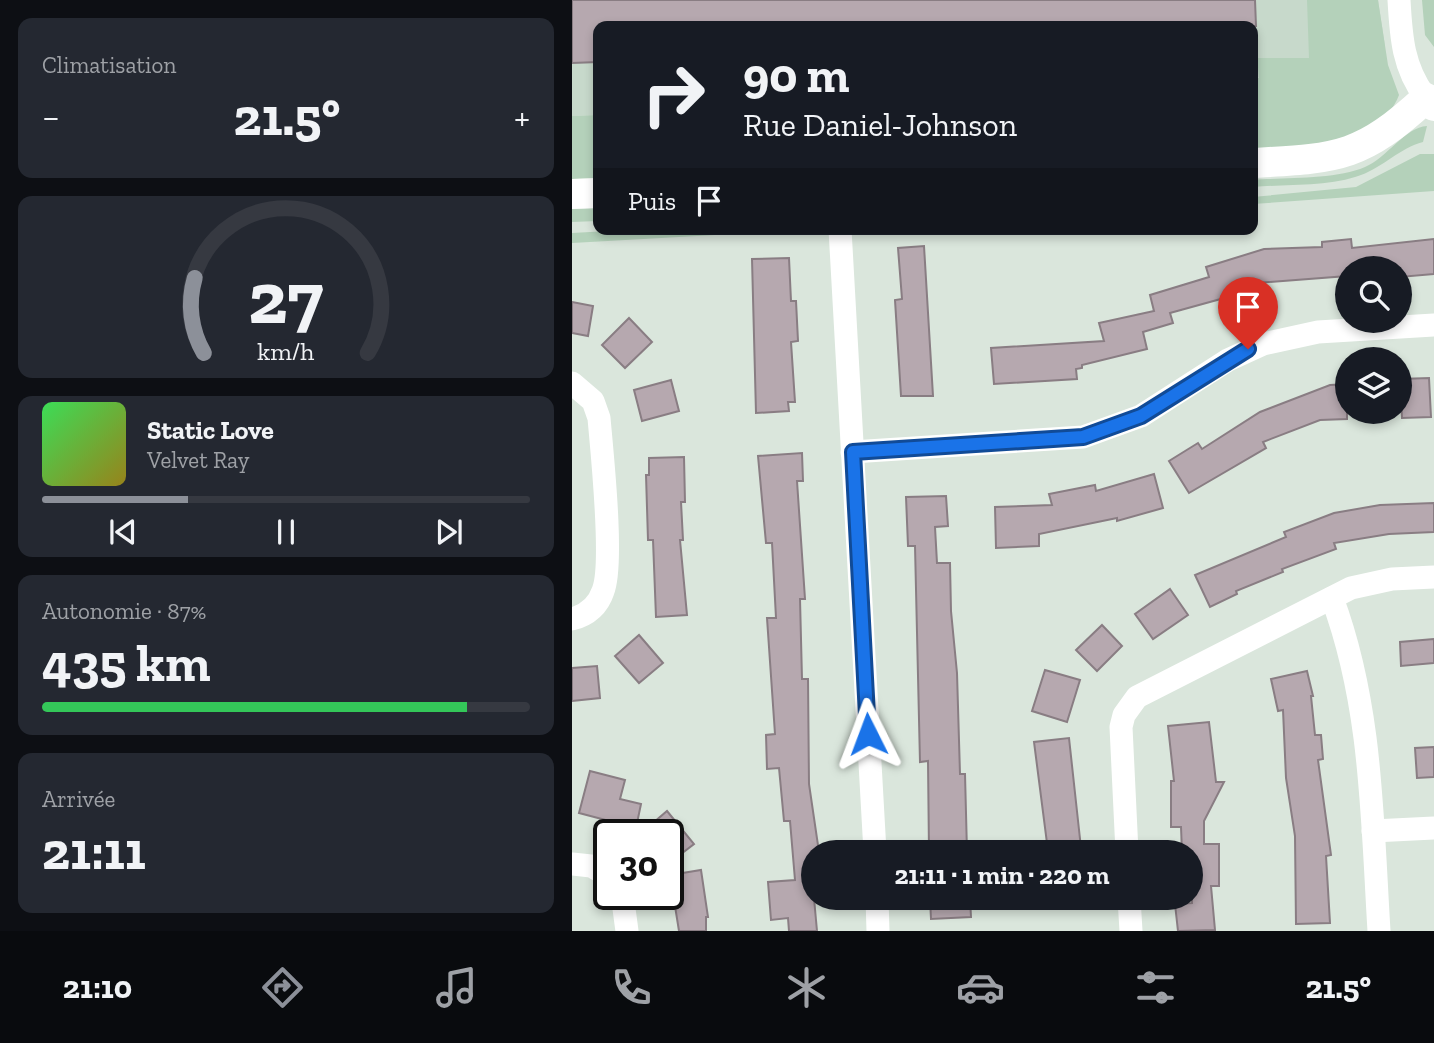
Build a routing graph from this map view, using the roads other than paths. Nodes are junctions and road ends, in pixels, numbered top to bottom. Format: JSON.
{"nodes":[{"id":1,"x":1399,"y":0,"type":"edge"},
{"id":2,"x":1430,"y":102,"type":"edge"},
{"id":3,"x":1258,"y":163,"type":"edge"},
{"id":4,"x":593,"y":193,"type":"edge"},
{"id":5,"x":572,"y":194,"type":"edge"},
{"id":6,"x":840,"y":235,"type":"edge"},
{"id":7,"x":1434,"y":325,"type":"edge"},
{"id":8,"x":572,"y":383,"type":"edge"},
{"id":9,"x":853,"y":452,"type":"junction"},
{"id":10,"x":1434,"y":577,"type":"edge"},
{"id":11,"x":1332,"y":597,"type":"junction"},
{"id":12,"x":572,"y":618,"type":"edge"},
{"id":13,"x":1434,"y":828,"type":"edge"},
{"id":14,"x":1373,"y":831,"type":"junction"},
{"id":15,"x":874,"y":840,"type":"edge"},
{"id":16,"x":1126,"y":840,"type":"edge"},
{"id":17,"x":572,"y":864,"type":"edge"},
{"id":18,"x":593,"y":867,"type":"edge"},
{"id":19,"x":624,"y":910,"type":"edge"},
{"id":20,"x":877,"y":910,"type":"edge"},
{"id":21,"x":1130,"y":910,"type":"edge"},
{"id":22,"x":627,"y":931,"type":"edge"},
{"id":23,"x":878,"y":931,"type":"edge"},
{"id":24,"x":1131,"y":931,"type":"edge"},
{"id":25,"x":1379,"y":931,"type":"edge"}],
"edges":[{"from":1,"to":2,"type":"street"},
{"from":2,"to":3,"type":"street"},
{"from":4,"to":5,"type":"street"},
{"from":6,"to":9,"type":"street"},
{"from":7,"to":9,"type":"street"},
{"from":8,"to":12,"type":"street"},
{"from":9,"to":15,"type":"street"},
{"from":10,"to":11,"type":"street"},
{"from":11,"to":14,"type":"street"},
{"from":11,"to":16,"type":"street"},
{"from":13,"to":14,"type":"street"},
{"from":14,"to":25,"type":"street"},
{"from":17,"to":18,"type":"street"},
{"from":19,"to":22,"type":"street"},
{"from":20,"to":23,"type":"street"},
{"from":21,"to":24,"type":"street"}]}
